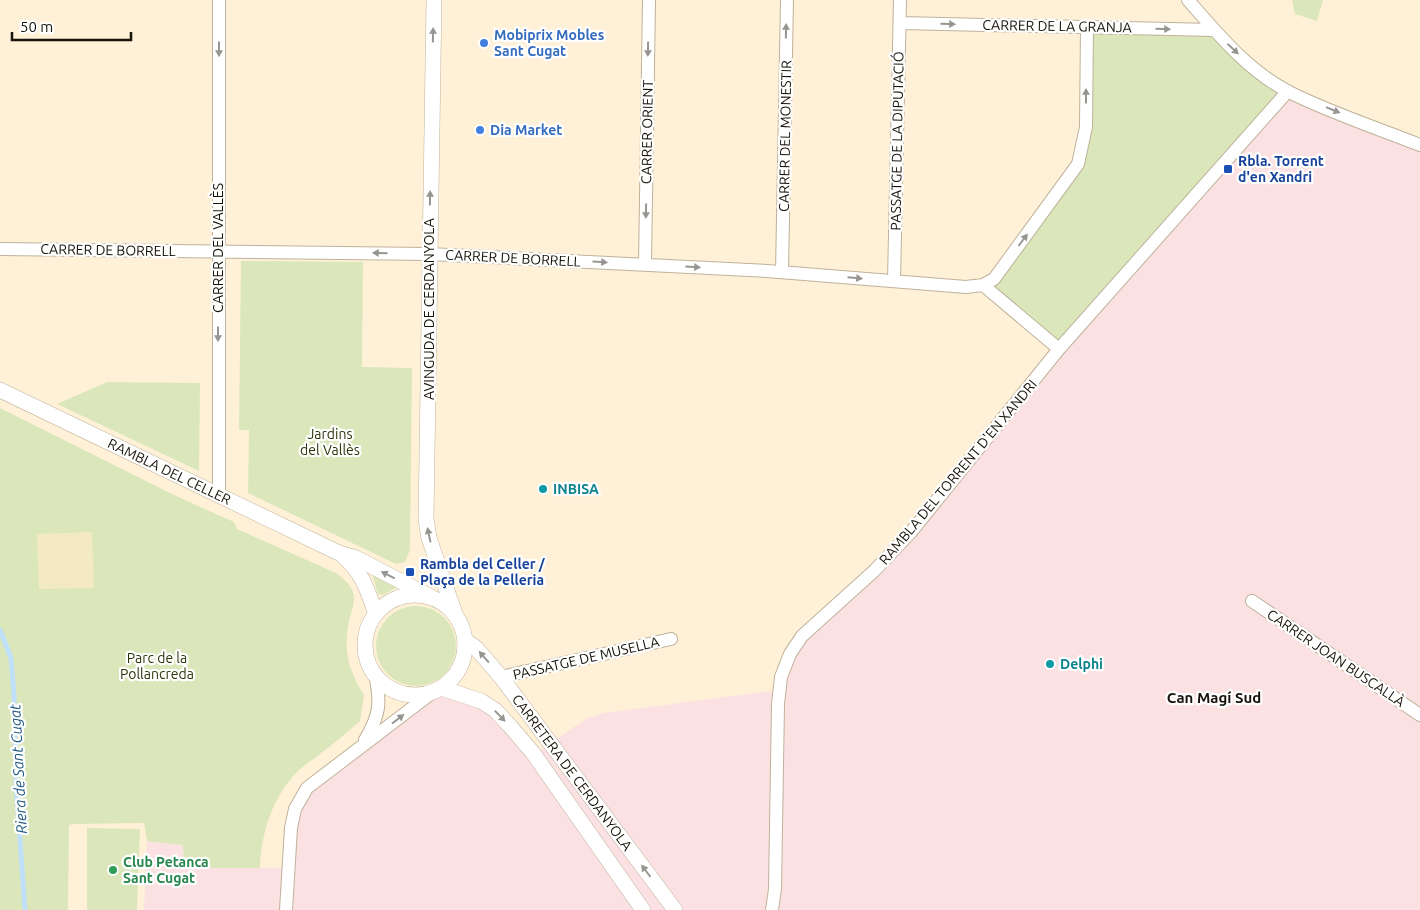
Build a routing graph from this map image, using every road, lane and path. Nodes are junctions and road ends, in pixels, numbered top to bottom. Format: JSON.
{"nodes":[{"id":1,"x":219,"y":0,"type":"edge"},
{"id":2,"x":434,"y":0,"type":"edge"},
{"id":3,"x":649,"y":0,"type":"edge"},
{"id":4,"x":787,"y":0,"type":"edge"},
{"id":5,"x":900,"y":0,"type":"edge"},
{"id":6,"x":1188,"y":0,"type":"edge"},
{"id":7,"x":900,"y":23,"type":"junction"},
{"id":8,"x":1087,"y":27,"type":"junction"},
{"id":9,"x":1214,"y":30,"type":"junction"},
{"id":10,"x":1288,"y":91,"type":"junction"},
{"id":11,"x":1420,"y":145,"type":"edge"},
{"id":12,"x":0,"y":249,"type":"edge"},
{"id":13,"x":218,"y":252,"type":"junction"},
{"id":14,"x":429,"y":254,"type":"junction"},
{"id":15,"x":644,"y":264,"type":"junction"},
{"id":16,"x":782,"y":272,"type":"junction"},
{"id":17,"x":894,"y":281,"type":"junction"},
{"id":18,"x":989,"y":282,"type":"junction"},
{"id":19,"x":1059,"y":349,"type":"junction"},
{"id":20,"x":0,"y":390,"type":"edge"},
{"id":21,"x":219,"y":496,"type":"junction"},
{"id":22,"x":338,"y":553,"type":"junction"},
{"id":23,"x":431,"y":597,"type":"junction"},
{"id":24,"x":1252,"y":600,"type":"dead end"},
{"id":25,"x":376,"y":614,"type":"junction"},
{"id":26,"x":455,"y":614,"type":"junction"},
{"id":27,"x":671,"y":639,"type":"dead end"},
{"id":28,"x":465,"y":640,"type":"junction"},
{"id":29,"x":374,"y":674,"type":"junction"},
{"id":30,"x":501,"y":677,"type":"junction"},
{"id":31,"x":437,"y":690,"type":"junction"},
{"id":32,"x":1420,"y":715,"type":"edge"},
{"id":33,"x":362,"y":746,"type":"junction"},
{"id":34,"x":286,"y":910,"type":"edge"},
{"id":35,"x":643,"y":910,"type":"edge"},
{"id":36,"x":675,"y":910,"type":"edge"},
{"id":37,"x":772,"y":910,"type":"edge"}],
"edges":[{"from":1,"to":13,"type":"street","name":"CARRER DEL VALLÈS","one_way":true},
{"from":14,"to":2,"type":"street","name":"AVINGUDA DE CERDANYOLA","one_way":true},
{"from":3,"to":15,"type":"street","name":"CARRER ORIENT","one_way":true},
{"from":16,"to":4,"type":"street","name":"CARRER DEL MONESTIR","one_way":true},
{"from":5,"to":7,"type":"street","name":"PASSATGE DE LA DIPUTACIÓ"},
{"from":6,"to":9,"type":"street"},
{"from":7,"to":8,"type":"street","name":"CARRER DE LA GRANJA","one_way":true},
{"from":7,"to":17,"type":"street","name":"PASSATGE DE LA DIPUTACIÓ"},
{"from":8,"to":9,"type":"street","name":"CARRER DE LA GRANJA","one_way":true},
{"from":18,"to":8,"type":"street","one_way":true},
{"from":9,"to":10,"type":"street","one_way":true},
{"from":10,"to":11,"type":"street","one_way":true},
{"from":10,"to":19,"type":"street","name":"RAMBLA DEL TORRENT D'EN XANDRI"},
{"from":12,"to":13,"type":"street","name":"CARRER DE BORRELL"},
{"from":14,"to":13,"type":"street","name":"CARRER DE BORRELL","one_way":true},
{"from":13,"to":21,"type":"street","name":"CARRER DEL VALLÈS","one_way":true},
{"from":14,"to":15,"type":"street","name":"CARRER DE BORRELL","one_way":true},
{"from":26,"to":14,"type":"street","name":"AVINGUDA DE CERDANYOLA","one_way":true},
{"from":15,"to":16,"type":"street","name":"CARRER DE BORRELL","one_way":true},
{"from":16,"to":17,"type":"street","name":"CARRER DE BORRELL","one_way":true},
{"from":17,"to":18,"type":"street","name":"CARRER DE BORRELL"},
{"from":18,"to":19,"type":"street"},
{"from":19,"to":37,"type":"street","name":"RAMBLA DEL TORRENT D'EN XANDRI"},
{"from":20,"to":21,"type":"street","name":"RAMBLA DEL CELLER"},
{"from":21,"to":22,"type":"street","name":"RAMBLA DEL CELLER"},
{"from":23,"to":22,"type":"street","name":"RAMBLA DEL CELLER","one_way":true},
{"from":22,"to":25,"type":"street","name":"RAMBLA DEL CELLER"},
{"from":23,"to":25,"type":"street"},
{"from":23,"to":26,"type":"street"},
{"from":24,"to":32,"type":"street","name":"CARRER JOAN BUSCALLÀ"},
{"from":25,"to":29,"type":"street"},
{"from":26,"to":28,"type":"street"},
{"from":27,"to":30,"type":"street","name":"PASSATGE DE MUSELLA"},
{"from":30,"to":28,"type":"street","name":"CARRETERA DE CERDANYOLA","one_way":true},
{"from":28,"to":31,"type":"street"},
{"from":29,"to":31,"type":"street"},
{"from":29,"to":33,"type":"street"},
{"from":36,"to":30,"type":"street","name":"CARRETERA DE CERDANYOLA","one_way":true},
{"from":33,"to":31,"type":"street","one_way":true},
{"from":31,"to":35,"type":"street","name":"CARRETERA DE CERDANYOLA","one_way":true},
{"from":33,"to":34,"type":"street"}]}
